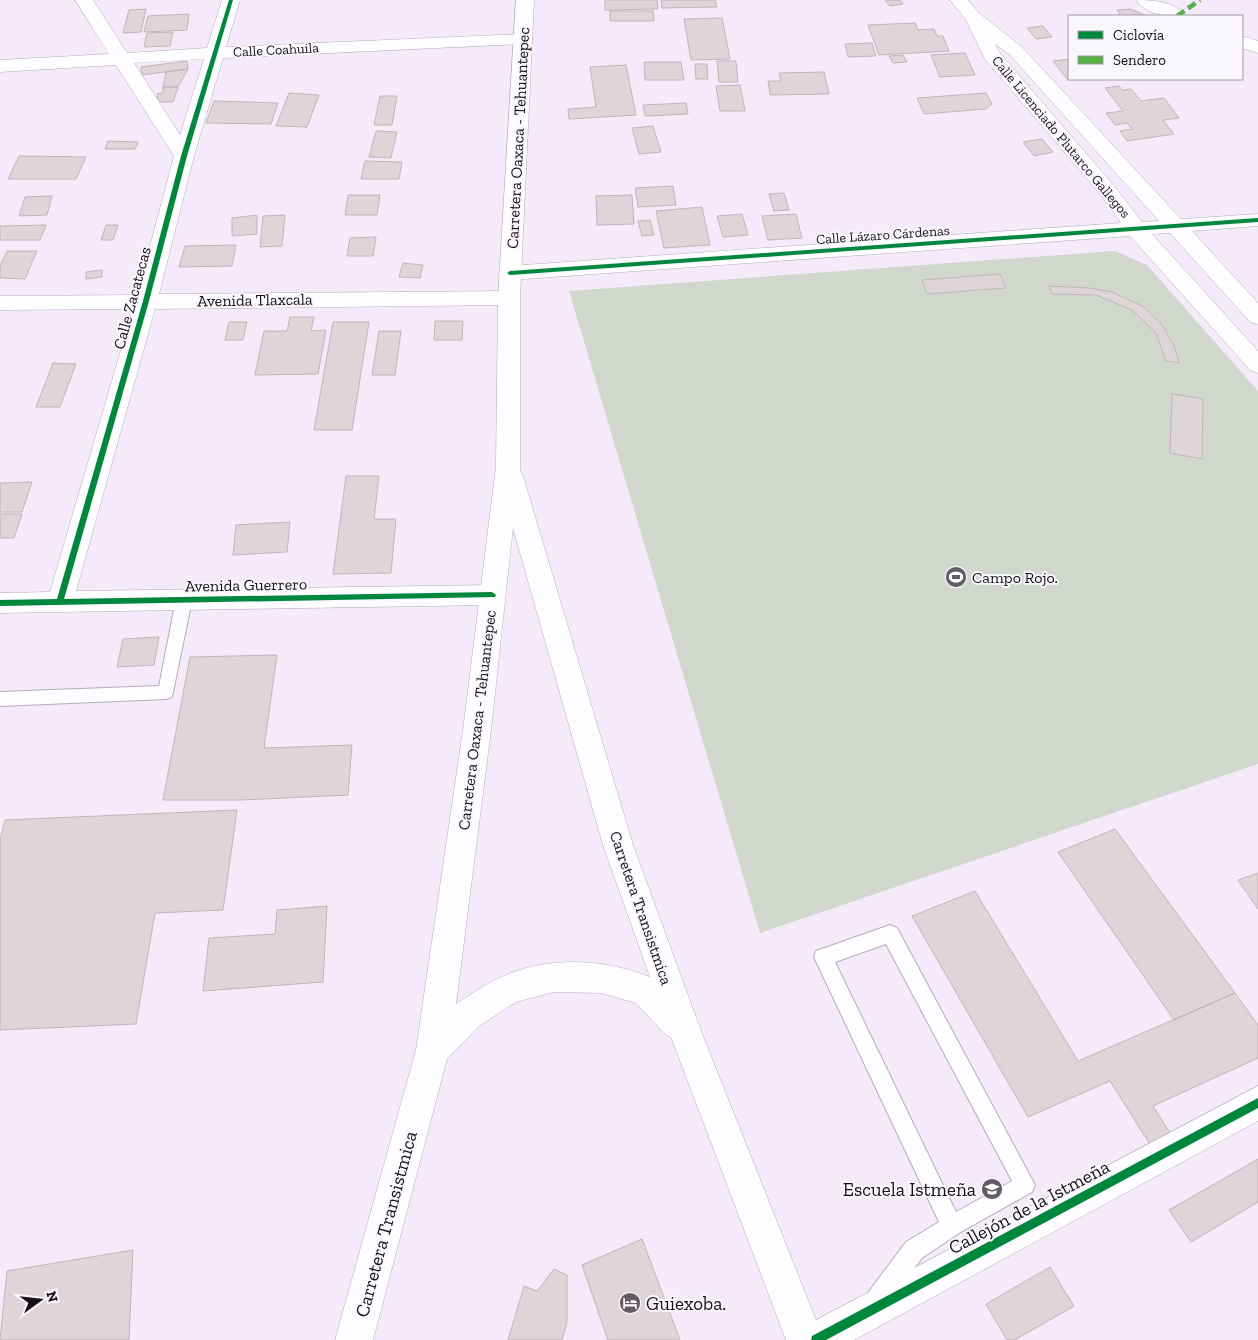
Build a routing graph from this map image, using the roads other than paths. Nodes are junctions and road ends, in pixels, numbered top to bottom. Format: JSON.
{"nodes":[{"id":1,"x":84,"y":0,"type":"edge"},
{"id":2,"x":230,"y":0,"type":"edge"},
{"id":3,"x":525,"y":0,"type":"edge"},
{"id":4,"x":959,"y":0,"type":"edge"},
{"id":5,"x":1146,"y":0,"type":"edge"},
{"id":6,"x":1174,"y":15,"type":"edge"},
{"id":7,"x":973,"y":17,"type":"junction"},
{"id":8,"x":523,"y":39,"type":"junction"},
{"id":9,"x":1243,"y":41,"type":"edge"},
{"id":10,"x":1258,"y":48,"type":"edge"},
{"id":11,"x":216,"y":53,"type":"junction"},
{"id":12,"x":122,"y":59,"type":"junction"},
{"id":13,"x":0,"y":66,"type":"edge"},
{"id":14,"x":184,"y":156,"type":"junction"},
{"id":15,"x":1258,"y":220,"type":"edge"},
{"id":16,"x":1174,"y":227,"type":"junction"},
{"id":17,"x":1138,"y":230,"type":"junction"},
{"id":18,"x":510,"y":273,"type":"junction"},
{"id":19,"x":509,"y":298,"type":"junction"},
{"id":20,"x":146,"y":301,"type":"junction"},
{"id":21,"x":0,"y":302,"type":"edge"},
{"id":22,"x":1258,"y":317,"type":"edge"},
{"id":23,"x":1258,"y":364,"type":"edge"},
{"id":24,"x":508,"y":466,"type":"junction"},
{"id":25,"x":492,"y":595,"type":"junction"},
{"id":26,"x":184,"y":600,"type":"junction"},
{"id":27,"x":60,"y":602,"type":"junction"},
{"id":28,"x":0,"y":603,"type":"edge"},
{"id":29,"x":0,"y":699,"type":"edge"},
{"id":30,"x":684,"y":1031,"type":"junction"},
{"id":31,"x":433,"y":1050,"type":"junction"},
{"id":32,"x":1258,"y":1103,"type":"edge"},
{"id":33,"x":952,"y":1226,"type":"junction"},
{"id":34,"x":868,"y":1312,"type":"junction"},
{"id":35,"x":354,"y":1340,"type":"edge"},
{"id":36,"x":805,"y":1340,"type":"edge"},
{"id":37,"x":816,"y":1340,"type":"edge"}],
"edges":[{"from":1,"to":12,"type":"street"},
{"from":2,"to":11,"type":"street","name":"Calle Zacatecas"},
{"from":3,"to":8,"type":"street","name":"Carretera Oaxaca - Tehuantepec"},
{"from":4,"to":7,"type":"street","name":"Calle Licenciado Plutarco Gallegos"},
{"from":5,"to":6,"type":"street"},
{"from":7,"to":16,"type":"street","name":"Calle Licenciado Plutarco Gallegos"},
{"from":7,"to":17,"type":"street","name":"Calle Licenciado Plutarco Gallegos"},
{"from":8,"to":11,"type":"street","name":"Calle Coahuila"},
{"from":8,"to":18,"type":"street","name":"Carretera Oaxaca - Tehuantepec"},
{"from":9,"to":10,"type":"street"},
{"from":11,"to":12,"type":"street","name":"Calle Coahuila"},
{"from":11,"to":14,"type":"street","name":"Calle Zacatecas"},
{"from":12,"to":13,"type":"street","name":"Calle Coahuila"},
{"from":12,"to":14,"type":"street"},
{"from":14,"to":20,"type":"street","name":"Calle Zacatecas"},
{"from":15,"to":16,"type":"street","name":"Calle Lázaro Cárdenas"},
{"from":16,"to":17,"type":"street","name":"Calle Lázaro Cárdenas"},
{"from":16,"to":22,"type":"street","name":"Calle Licenciado Plutarco Gallegos"},
{"from":17,"to":18,"type":"street","name":"Calle Lázaro Cárdenas"},
{"from":17,"to":23,"type":"street","name":"Calle Licenciado Plutarco Gallegos"},
{"from":18,"to":19,"type":"street","name":"Carretera Oaxaca - Tehuantepec"},
{"from":19,"to":20,"type":"street","name":"Avenida Tlaxcala"},
{"from":19,"to":24,"type":"street","name":"Carretera Oaxaca - Tehuantepec"},
{"from":20,"to":21,"type":"street","name":"Avenida Tlaxcala"},
{"from":20,"to":27,"type":"street","name":"Calle Zacatecas"},
{"from":24,"to":25,"type":"street","name":"Carretera Oaxaca - Tehuantepec"},
{"from":24,"to":30,"type":"street","name":"Carretera Transistmica"},
{"from":25,"to":26,"type":"street","name":"Avenida Guerrero"},
{"from":25,"to":31,"type":"street","name":"Carretera Oaxaca - Tehuantepec"},
{"from":26,"to":27,"type":"street","name":"Avenida Guerrero"},
{"from":26,"to":29,"type":"lane"},
{"from":27,"to":28,"type":"street","name":"Avenida Guerrero"},
{"from":30,"to":31,"type":"street"},
{"from":30,"to":36,"type":"street","name":"Carretera Transistmica"},
{"from":31,"to":35,"type":"street","name":"Carretera Transistmica"},
{"from":32,"to":34,"type":"street","name":"Callejón de la Istmeña"},
{"from":33,"to":33,"type":"lane"},
{"from":33,"to":34,"type":"lane"},
{"from":34,"to":37,"type":"street","name":"Callejón de la Istmeña"}]}
